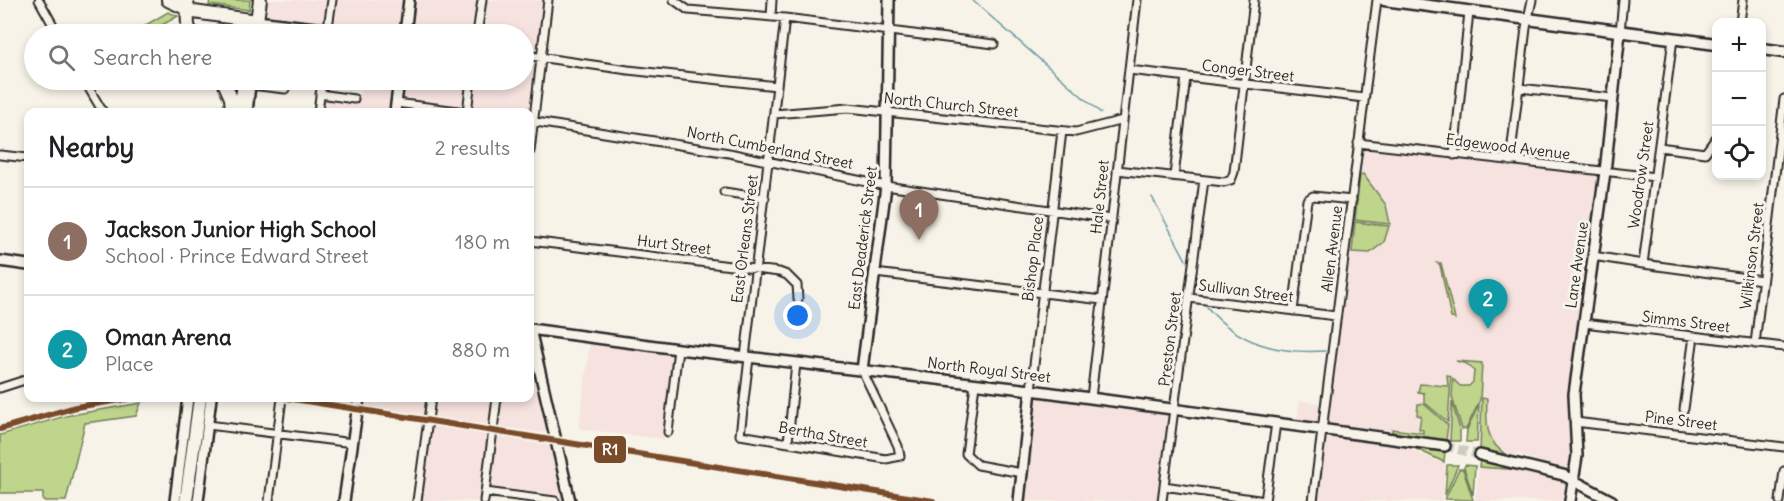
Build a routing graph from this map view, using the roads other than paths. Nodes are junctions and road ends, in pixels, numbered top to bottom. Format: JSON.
{"nodes":[{"id":1,"x":39,"y":0,"type":"edge"},
{"id":2,"x":168,"y":0,"type":"edge"},
{"id":3,"x":260,"y":0,"type":"edge"},
{"id":4,"x":332,"y":0,"type":"edge"},
{"id":5,"x":410,"y":0,"type":"edge"},
{"id":6,"x":482,"y":0,"type":"edge"},
{"id":7,"x":548,"y":0,"type":"edge"},
{"id":8,"x":674,"y":0,"type":"edge"},
{"id":9,"x":772,"y":0,"type":"edge"},
{"id":10,"x":889,"y":0,"type":"edge"},
{"id":11,"x":1137,"y":0,"type":"edge"},
{"id":12,"x":1254,"y":0,"type":"edge"},
{"id":13,"x":1377,"y":0,"type":"edge"},
{"id":14,"x":1383,"y":0,"type":"edge"},
{"id":15,"x":1532,"y":0,"type":"edge"},
{"id":16,"x":1623,"y":0,"type":"edge"},
{"id":17,"x":1743,"y":0,"type":"edge"},
{"id":18,"x":1445,"y":4,"type":"edge"},
{"id":19,"x":187,"y":5,"type":"edge"},
{"id":20,"x":1469,"y":12,"type":"junction"},
{"id":21,"x":771,"y":17,"type":"junction"},
{"id":22,"x":785,"y":18,"type":"junction"},
{"id":23,"x":1741,"y":18,"type":"edge"},
{"id":24,"x":1528,"y":20,"type":"junction"},
{"id":25,"x":257,"y":21,"type":"junction"},
{"id":26,"x":52,"y":24,"type":"edge"},
{"id":27,"x":190,"y":24,"type":"edge"},
{"id":28,"x":257,"y":24,"type":"edge"},
{"id":29,"x":276,"y":24,"type":"edge"},
{"id":30,"x":329,"y":24,"type":"edge"},
{"id":31,"x":406,"y":24,"type":"edge"},
{"id":32,"x":478,"y":24,"type":"edge"},
{"id":33,"x":889,"y":31,"type":"junction"},
{"id":34,"x":1620,"y":32,"type":"junction"},
{"id":35,"x":1673,"y":39,"type":"junction"},
{"id":36,"x":994,"y":44,"type":"dead end"},
{"id":37,"x":1712,"y":44,"type":"edge"},
{"id":38,"x":1766,"y":50,"type":"edge"},
{"id":39,"x":1784,"y":52,"type":"edge"},
{"id":40,"x":534,"y":57,"type":"edge"},
{"id":41,"x":541,"y":58,"type":"junction"},
{"id":42,"x":1129,"y":70,"type":"junction"},
{"id":43,"x":1186,"y":77,"type":"junction"},
{"id":44,"x":1244,"y":84,"type":"junction"},
{"id":45,"x":777,"y":86,"type":"junction"},
{"id":46,"x":1519,"y":88,"type":"junction"},
{"id":47,"x":90,"y":90,"type":"edge"},
{"id":48,"x":223,"y":90,"type":"edge"},
{"id":49,"x":227,"y":90,"type":"edge"},
{"id":50,"x":246,"y":90,"type":"edge"},
{"id":51,"x":248,"y":90,"type":"edge"},
{"id":52,"x":321,"y":90,"type":"edge"},
{"id":53,"x":398,"y":90,"type":"edge"},
{"id":54,"x":470,"y":90,"type":"edge"},
{"id":55,"x":320,"y":94,"type":"junction"},
{"id":56,"x":1364,"y":98,"type":"junction"},
{"id":57,"x":1613,"y":98,"type":"junction"},
{"id":58,"x":354,"y":99,"type":"dead end"},
{"id":59,"x":1784,"y":99,"type":"edge"},
{"id":60,"x":101,"y":108,"type":"edge"},
{"id":61,"x":224,"y":108,"type":"edge"},
{"id":62,"x":232,"y":108,"type":"edge"},
{"id":63,"x":239,"y":108,"type":"edge"},
{"id":64,"x":247,"y":108,"type":"edge"},
{"id":65,"x":318,"y":108,"type":"edge"},
{"id":66,"x":396,"y":108,"type":"edge"},
{"id":67,"x":468,"y":108,"type":"edge"},
{"id":68,"x":533,"y":108,"type":"edge"},
{"id":69,"x":887,"y":111,"type":"junction"},
{"id":70,"x":774,"y":114,"type":"junction"},
{"id":71,"x":1123,"y":120,"type":"junction"},
{"id":72,"x":534,"y":122,"type":"edge"},
{"id":73,"x":1062,"y":131,"type":"junction"},
{"id":74,"x":1358,"y":143,"type":"junction"},
{"id":75,"x":1712,"y":143,"type":"edge"},
{"id":76,"x":1659,"y":147,"type":"junction"},
{"id":77,"x":1454,"y":154,"type":"junction"},
{"id":78,"x":0,"y":155,"type":"edge"},
{"id":79,"x":24,"y":158,"type":"edge"},
{"id":80,"x":769,"y":160,"type":"junction"},
{"id":81,"x":1510,"y":161,"type":"junction"},
{"id":82,"x":1117,"y":170,"type":"junction"},
{"id":83,"x":1605,"y":172,"type":"junction"},
{"id":84,"x":1174,"y":176,"type":"junction"},
{"id":85,"x":1655,"y":177,"type":"junction"},
{"id":86,"x":1204,"y":180,"type":"junction"},
{"id":87,"x":886,"y":186,"type":"junction"},
{"id":88,"x":724,"y":192,"type":"dead end"},
{"id":89,"x":765,"y":198,"type":"junction"},
{"id":90,"x":1352,"y":200,"type":"junction"},
{"id":91,"x":1053,"y":210,"type":"junction"},
{"id":92,"x":1112,"y":219,"type":"junction"},
{"id":93,"x":534,"y":241,"type":"edge"},
{"id":94,"x":1593,"y":256,"type":"junction"},
{"id":95,"x":0,"y":261,"type":"edge"},
{"id":96,"x":24,"y":264,"type":"edge"},
{"id":97,"x":1643,"y":264,"type":"junction"},
{"id":98,"x":756,"y":269,"type":"junction"},
{"id":99,"x":874,"y":273,"type":"junction"},
{"id":100,"x":1762,"y":280,"type":"junction"},
{"id":101,"x":1043,"y":293,"type":"junction"},
{"id":102,"x":1189,"y":298,"type":"junction"},
{"id":103,"x":798,"y":299,"type":"dead end"},
{"id":104,"x":1102,"y":300,"type":"junction"},
{"id":105,"x":1293,"y":310,"type":"junction"},
{"id":106,"x":1336,"y":316,"type":"junction"},
{"id":107,"x":1584,"y":323,"type":"junction"},
{"id":108,"x":534,"y":330,"type":"edge"},
{"id":109,"x":1694,"y":336,"type":"junction"},
{"id":110,"x":1755,"y":344,"type":"junction"},
{"id":111,"x":534,"y":346,"type":"edge"},
{"id":112,"x":1784,"y":347,"type":"edge"},
{"id":113,"x":678,"y":350,"type":"junction"},
{"id":114,"x":747,"y":357,"type":"junction"},
{"id":115,"x":796,"y":363,"type":"junction"},
{"id":116,"x":862,"y":370,"type":"junction"},
{"id":117,"x":24,"y":380,"type":"edge"},
{"id":118,"x":975,"y":384,"type":"junction"},
{"id":119,"x":0,"y":388,"type":"edge"},
{"id":120,"x":1031,"y":390,"type":"junction"},
{"id":121,"x":1090,"y":398,"type":"junction"},
{"id":122,"x":187,"y":402,"type":"edge"},
{"id":123,"x":199,"y":402,"type":"edge"},
{"id":124,"x":210,"y":402,"type":"edge"},
{"id":125,"x":282,"y":402,"type":"edge"},
{"id":126,"x":358,"y":402,"type":"edge"},
{"id":127,"x":429,"y":402,"type":"edge"},
{"id":128,"x":496,"y":402,"type":"edge"},
{"id":129,"x":1174,"y":409,"type":"junction"},
{"id":130,"x":1684,"y":409,"type":"dead end"},
{"id":131,"x":1575,"y":422,"type":"junction"},
{"id":132,"x":1276,"y":423,"type":"junction"},
{"id":133,"x":207,"y":425,"type":"junction"},
{"id":134,"x":1323,"y":429,"type":"junction"},
{"id":135,"x":668,"y":432,"type":"dead end"},
{"id":136,"x":278,"y":434,"type":"junction"},
{"id":137,"x":740,"y":435,"type":"joint"},
{"id":138,"x":788,"y":442,"type":"junction"},
{"id":139,"x":353,"y":443,"type":"junction"},
{"id":140,"x":1445,"y":446,"type":"tunnel mouth"},
{"id":141,"x":1784,"y":447,"type":"edge"},
{"id":142,"x":1480,"y":455,"type":"tunnel mouth"},
{"id":143,"x":1784,"y":471,"type":"edge"},
{"id":144,"x":1022,"y":473,"type":"junction"},
{"id":145,"x":1574,"y":480,"type":"junction"},
{"id":146,"x":1164,"y":486,"type":"junction"},
{"id":147,"x":485,"y":492,"type":"junction"},
{"id":148,"x":175,"y":501,"type":"edge"},
{"id":149,"x":186,"y":501,"type":"edge"},
{"id":150,"x":198,"y":501,"type":"edge"},
{"id":151,"x":269,"y":501,"type":"edge"},
{"id":152,"x":344,"y":501,"type":"edge"},
{"id":153,"x":417,"y":501,"type":"edge"},
{"id":154,"x":484,"y":501,"type":"edge"},
{"id":155,"x":555,"y":501,"type":"edge"},
{"id":156,"x":570,"y":501,"type":"edge"},
{"id":157,"x":1018,"y":501,"type":"edge"},
{"id":158,"x":1162,"y":501,"type":"edge"},
{"id":159,"x":1265,"y":501,"type":"edge"},
{"id":160,"x":1313,"y":501,"type":"edge"},
{"id":161,"x":1570,"y":501,"type":"edge"},
{"id":162,"x":1612,"y":501,"type":"edge"},
{"id":163,"x":1780,"y":501,"type":"edge"}],
"edges":[{"from":1,"to":26,"type":"street"},
{"from":2,"to":19,"type":"highway"},
{"from":3,"to":25,"type":"highway"},
{"from":4,"to":30,"type":"street"},
{"from":5,"to":31,"type":"street"},
{"from":6,"to":32,"type":"street"},
{"from":7,"to":41,"type":"street"},
{"from":8,"to":21,"type":"street"},
{"from":9,"to":21,"type":"street"},
{"from":10,"to":33,"type":"street","name":"East Deaderick Street"},
{"from":11,"to":42,"type":"street","name":"Hale Street"},
{"from":12,"to":44,"type":"street"},
{"from":13,"to":56,"type":"street","name":"Allen Avenue"},
{"from":14,"to":18,"type":"main road"},
{"from":15,"to":24,"type":"street"},
{"from":16,"to":34,"type":"street"},
{"from":17,"to":23,"type":"street"},
{"from":18,"to":20,"type":"main road"},
{"from":19,"to":25,"type":"highway"},
{"from":19,"to":27,"type":"highway"},
{"from":20,"to":24,"type":"main road"},
{"from":20,"to":77,"type":"street"},
{"from":21,"to":22,"type":"street"},
{"from":22,"to":33,"type":"street"},
{"from":22,"to":45,"type":"street","name":"East Orleans Street"},
{"from":24,"to":34,"type":"main road"},
{"from":24,"to":46,"type":"street"},
{"from":25,"to":28,"type":"highway"},
{"from":25,"to":29,"type":"street"},
{"from":33,"to":36,"type":"street"},
{"from":33,"to":69,"type":"street","name":"East Deaderick Street"},
{"from":34,"to":35,"type":"main road"},
{"from":34,"to":57,"type":"street","name":"Lane Avenue"},
{"from":35,"to":37,"type":"main road"},
{"from":35,"to":76,"type":"street","name":"Woodrow Street"},
{"from":38,"to":39,"type":"main road"},
{"from":40,"to":41,"type":"street"},
{"from":41,"to":45,"type":"street"},
{"from":41,"to":68,"type":"street"},
{"from":42,"to":43,"type":"street","name":"Conger Street"},
{"from":42,"to":71,"type":"street","name":"Hale Street"},
{"from":43,"to":44,"type":"street","name":"Conger Street"},
{"from":43,"to":84,"type":"street"},
{"from":44,"to":56,"type":"street","name":"Conger Street"},
{"from":44,"to":86,"type":"street"},
{"from":45,"to":70,"type":"street","name":"East Orleans Street"},
{"from":46,"to":57,"type":"street"},
{"from":46,"to":81,"type":"street"},
{"from":47,"to":60,"type":"street"},
{"from":48,"to":61,"type":"highway"},
{"from":49,"to":62,"type":"highway"},
{"from":50,"to":63,"type":"highway"},
{"from":51,"to":64,"type":"street"},
{"from":52,"to":55,"type":"street"},
{"from":53,"to":66,"type":"street"},
{"from":54,"to":67,"type":"street"},
{"from":55,"to":58,"type":"street"},
{"from":55,"to":65,"type":"street"},
{"from":56,"to":74,"type":"street","name":"Allen Avenue"},
{"from":57,"to":83,"type":"street","name":"Lane Avenue"},
{"from":59,"to":100,"type":"street","name":"Wilkinson Street"},
{"from":69,"to":70,"type":"street","name":"North Church Street"},
{"from":69,"to":73,"type":"street","name":"North Church Street"},
{"from":69,"to":87,"type":"street","name":"East Deaderick Street"},
{"from":70,"to":80,"type":"street","name":"East Orleans Street"},
{"from":71,"to":73,"type":"street","name":"North Church Street"},
{"from":71,"to":82,"type":"street","name":"Hale Street"},
{"from":72,"to":80,"type":"street","name":"North Cumberland Street"},
{"from":73,"to":91,"type":"street","name":"Bishop Place"},
{"from":74,"to":77,"type":"street","name":"Edgewood Avenue"},
{"from":74,"to":90,"type":"street","name":"Allen Avenue"},
{"from":75,"to":76,"type":"street"},
{"from":76,"to":85,"type":"street","name":"Woodrow Street"},
{"from":77,"to":81,"type":"street","name":"Edgewood Avenue"},
{"from":78,"to":79,"type":"street"},
{"from":80,"to":87,"type":"street","name":"North Cumberland Street"},
{"from":80,"to":89,"type":"street","name":"East Orleans Street"},
{"from":81,"to":83,"type":"street","name":"Edgewood Avenue"},
{"from":82,"to":84,"type":"street"},
{"from":82,"to":92,"type":"street","name":"Hale Street"},
{"from":83,"to":85,"type":"street","name":"Edgewood Avenue"},
{"from":83,"to":94,"type":"street","name":"Lane Avenue"},
{"from":84,"to":86,"type":"street"},
{"from":85,"to":97,"type":"street","name":"Woodrow Street"},
{"from":86,"to":102,"type":"street","name":"Preston Street"},
{"from":87,"to":91,"type":"street","name":"North Cumberland Street"},
{"from":87,"to":99,"type":"street","name":"East Deaderick Street"},
{"from":88,"to":89,"type":"street"},
{"from":89,"to":98,"type":"street","name":"East Orleans Street"},
{"from":90,"to":105,"type":"street"},
{"from":90,"to":106,"type":"street","name":"Allen Avenue"},
{"from":91,"to":92,"type":"street","name":"North Cumberland Street"},
{"from":91,"to":101,"type":"street","name":"Bishop Place"},
{"from":92,"to":104,"type":"street","name":"Hale Street"},
{"from":93,"to":98,"type":"street","name":"Hurt Street"},
{"from":94,"to":97,"type":"street"},
{"from":94,"to":107,"type":"street","name":"Lane Avenue"},
{"from":95,"to":96,"type":"street"},
{"from":97,"to":100,"type":"street"},
{"from":98,"to":103,"type":"street","name":"Hurt Street"},
{"from":98,"to":114,"type":"street","name":"East Orleans Street"},
{"from":99,"to":101,"type":"street"},
{"from":99,"to":116,"type":"street","name":"East Deaderick Street"},
{"from":100,"to":110,"type":"street","name":"Wilkinson Street"},
{"from":101,"to":104,"type":"street"},
{"from":101,"to":120,"type":"street","name":"Bishop Place"},
{"from":102,"to":105,"type":"street","name":"Sullivan Street"},
{"from":102,"to":129,"type":"street","name":"Preston Street"},
{"from":104,"to":121,"type":"street","name":"Hale Street"},
{"from":105,"to":106,"type":"street","name":"Sullivan Street"},
{"from":106,"to":134,"type":"street","name":"Allen Avenue"},
{"from":107,"to":109,"type":"street","name":"Simms Street"},
{"from":107,"to":131,"type":"street","name":"Lane Avenue"},
{"from":108,"to":113,"type":"street","name":"North Royal Street"},
{"from":109,"to":110,"type":"street","name":"Simms Street"},
{"from":109,"to":130,"type":"street"},
{"from":110,"to":112,"type":"street","name":"Simms Street"},
{"from":111,"to":156,"type":"street"},
{"from":113,"to":114,"type":"street","name":"North Royal Street"},
{"from":113,"to":135,"type":"street"},
{"from":114,"to":115,"type":"street","name":"North Royal Street"},
{"from":114,"to":137,"type":"street","name":"East Orleans Street"},
{"from":115,"to":116,"type":"street","name":"North Royal Street"},
{"from":115,"to":138,"type":"street"},
{"from":116,"to":118,"type":"street","name":"North Royal Street"},
{"from":116,"to":138,"type":"street","name":"Bertha Street"},
{"from":117,"to":119,"type":"street"},
{"from":118,"to":120,"type":"street","name":"North Royal Street"},
{"from":118,"to":144,"type":"street"},
{"from":120,"to":121,"type":"street","name":"North Royal Street"},
{"from":120,"to":144,"type":"street"},
{"from":121,"to":129,"type":"street","name":"North Royal Street"},
{"from":122,"to":148,"type":"street"},
{"from":123,"to":149,"type":"highway"},
{"from":124,"to":133,"type":"street"},
{"from":125,"to":136,"type":"street"},
{"from":126,"to":139,"type":"street"},
{"from":127,"to":153,"type":"street"},
{"from":128,"to":147,"type":"street"},
{"from":129,"to":132,"type":"street","name":"North Royal Street"},
{"from":129,"to":146,"type":"street","name":"Preston Street"},
{"from":131,"to":141,"type":"street","name":"Pine Street"},
{"from":131,"to":145,"type":"street","name":"Lane Avenue"},
{"from":132,"to":134,"type":"street","name":"North Royal Street"},
{"from":132,"to":159,"type":"street"},
{"from":133,"to":136,"type":"street"},
{"from":133,"to":150,"type":"street"},
{"from":134,"to":140,"type":"street","name":"North Royal Street"},
{"from":134,"to":160,"type":"street","name":"Allen Avenue"},
{"from":136,"to":139,"type":"street"},
{"from":136,"to":151,"type":"street"},
{"from":137,"to":138,"type":"street","name":"Bertha Street"},
{"from":139,"to":152,"type":"street"},
{"from":142,"to":145,"type":"street"},
{"from":143,"to":163,"type":"street"},
{"from":144,"to":157,"type":"street"},
{"from":145,"to":161,"type":"street","name":"Lane Avenue"},
{"from":145,"to":162,"type":"street"},
{"from":146,"to":158,"type":"street","name":"Preston Street"},
{"from":146,"to":159,"type":"street"},
{"from":147,"to":154,"type":"street"},
{"from":147,"to":155,"type":"street"}]}
